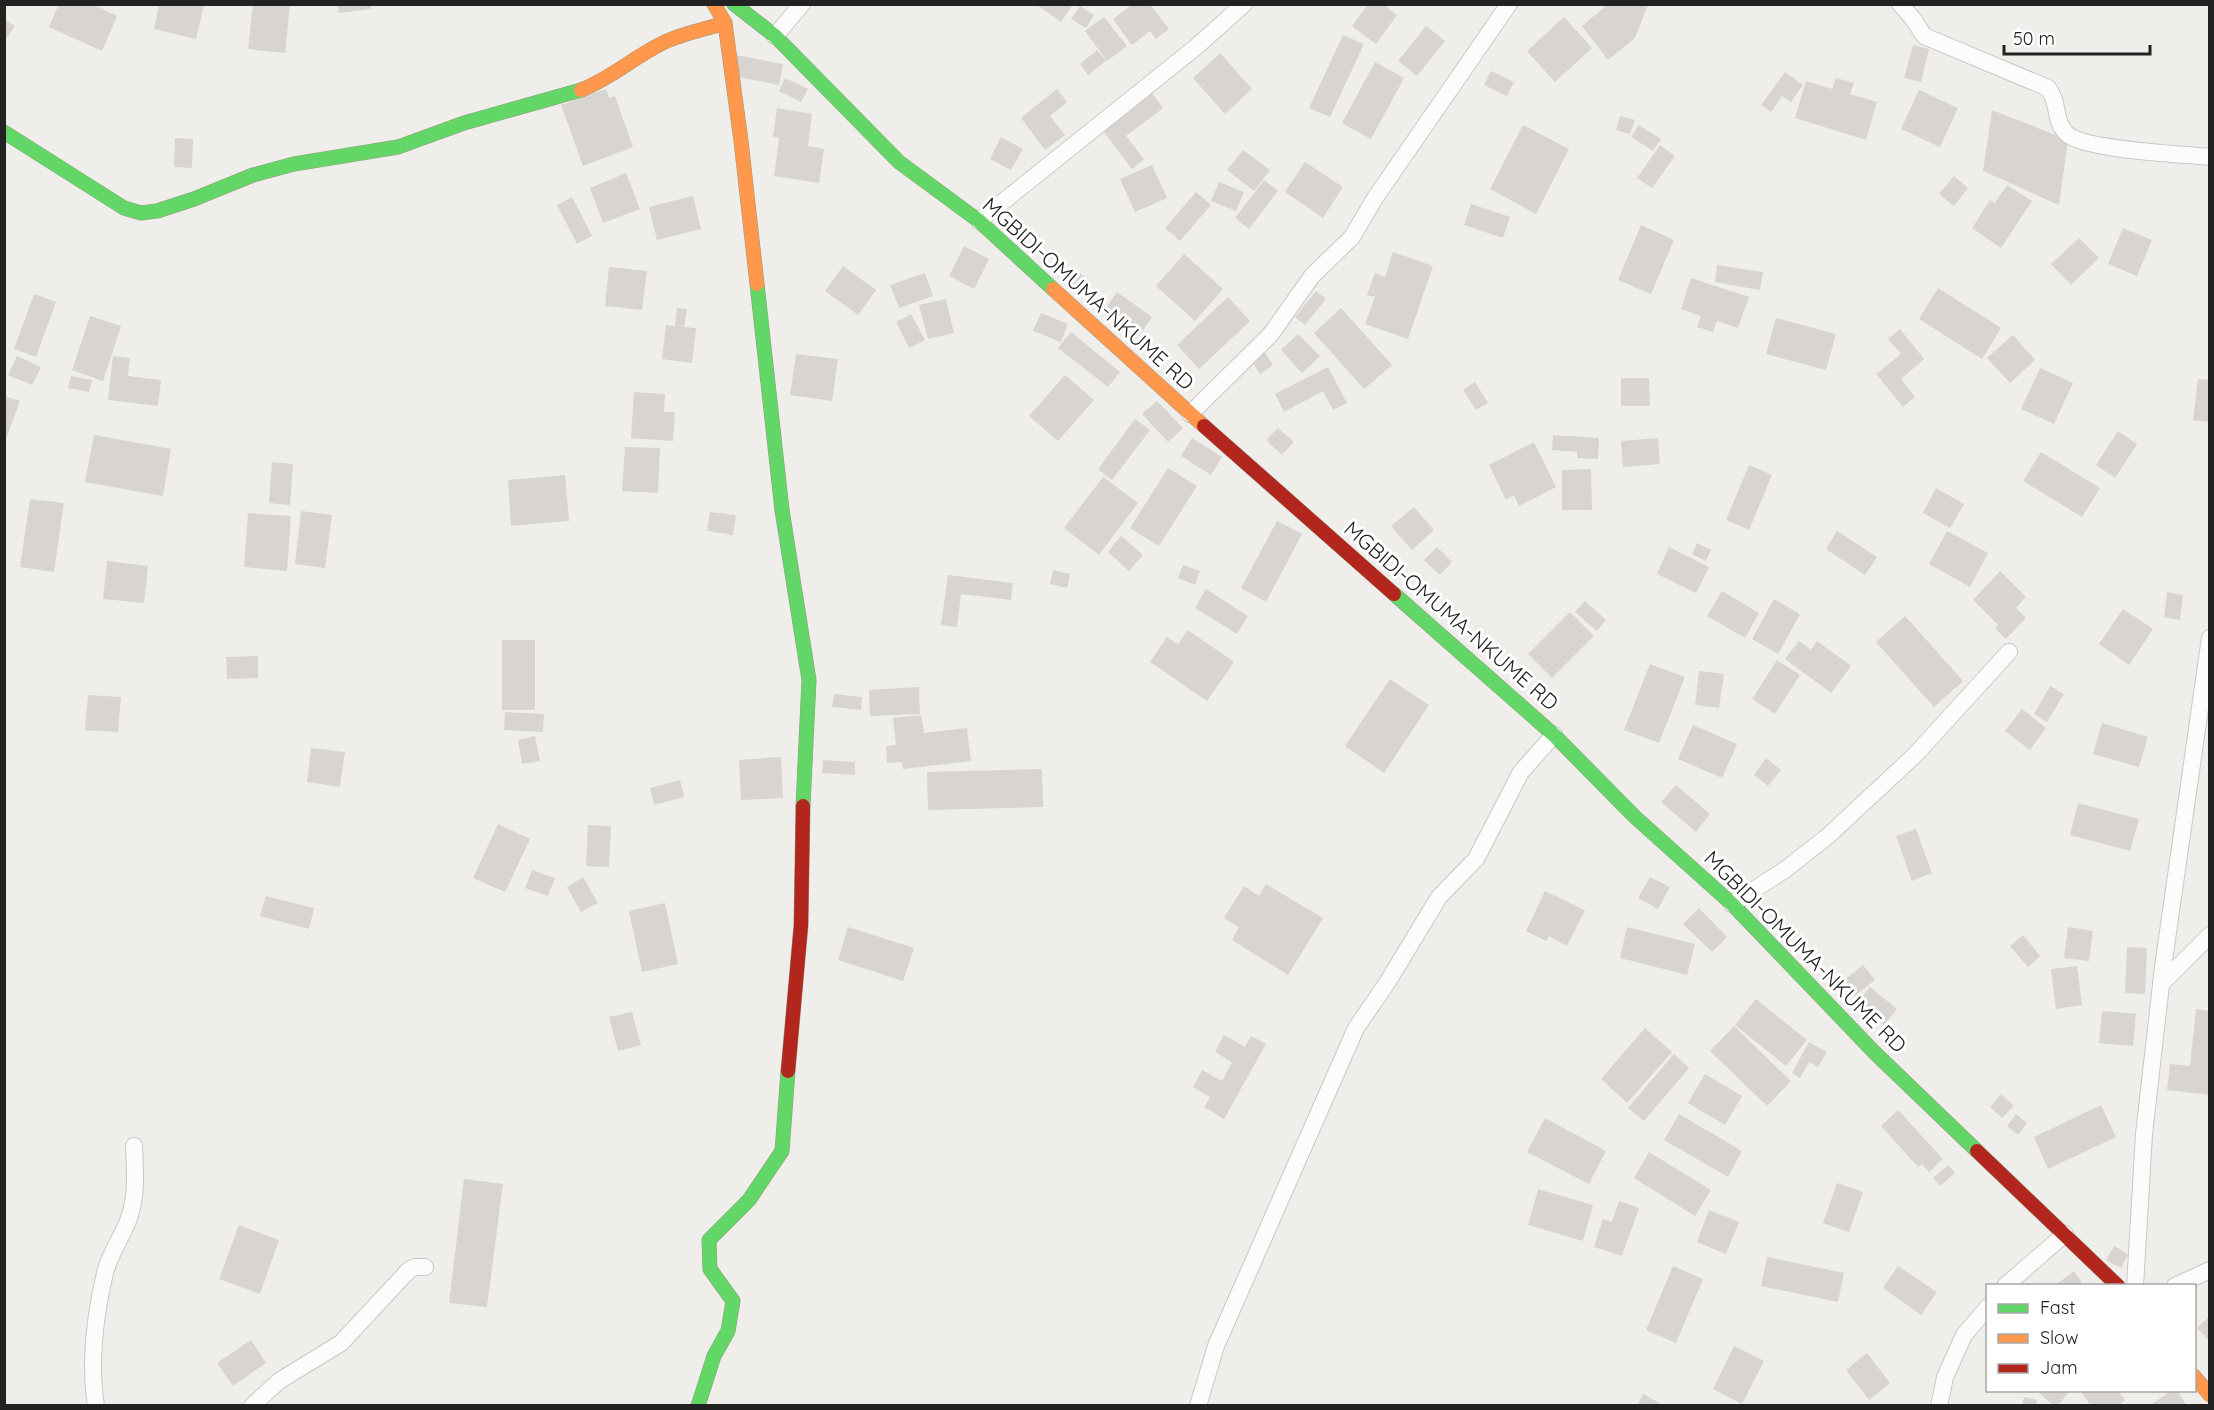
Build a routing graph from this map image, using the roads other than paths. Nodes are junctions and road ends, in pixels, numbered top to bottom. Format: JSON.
{"nodes":[{"id":1,"x":714,"y":4,"type":"edge"},
{"id":2,"x":734,"y":4,"type":"edge"},
{"id":3,"x":802,"y":4,"type":"edge"},
{"id":4,"x":1244,"y":4,"type":"edge"},
{"id":5,"x":1509,"y":4,"type":"edge"},
{"id":6,"x":1900,"y":4,"type":"edge"},
{"id":7,"x":724,"y":23,"type":"junction"},
{"id":8,"x":775,"y":36,"type":"junction"},
{"id":9,"x":4,"y":132,"type":"edge"},
{"id":10,"x":2210,"y":157,"type":"edge"},
{"id":11,"x":979,"y":221,"type":"junction"},
{"id":12,"x":1191,"y":414,"type":"junction"},
{"id":13,"x":2210,"y":638,"type":"edge"},
{"id":14,"x":2009,"y":651,"type":"dead end"},
{"id":15,"x":1554,"y":735,"type":"junction"},
{"id":16,"x":1732,"y":904,"type":"junction"},
{"id":17,"x":2210,"y":935,"type":"edge"},
{"id":18,"x":2161,"y":984,"type":"junction"},
{"id":19,"x":134,"y":1146,"type":"dead end"},
{"id":20,"x":2065,"y":1234,"type":"junction"},
{"id":21,"x":425,"y":1267,"type":"dead end"},
{"id":22,"x":2210,"y":1270,"type":"edge"},
{"id":23,"x":2007,"y":1284,"type":"edge"},
{"id":24,"x":2116,"y":1284,"type":"edge"},
{"id":25,"x":2135,"y":1284,"type":"edge"},
{"id":26,"x":2179,"y":1284,"type":"edge"},
{"id":27,"x":1986,"y":1309,"type":"edge"},
{"id":28,"x":2196,"y":1378,"type":"edge"},
{"id":29,"x":2210,"y":1395,"type":"edge"},
{"id":30,"x":96,"y":1406,"type":"edge"},
{"id":31,"x":252,"y":1406,"type":"edge"},
{"id":32,"x":698,"y":1406,"type":"edge"},
{"id":33,"x":1198,"y":1406,"type":"edge"},
{"id":34,"x":1939,"y":1406,"type":"edge"}],
"edges":[{"from":1,"to":7,"type":"street"},
{"from":2,"to":8,"type":"street","name":"MGBIDI-OMUMA-NKUME RD"},
{"from":3,"to":8,"type":"street"},
{"from":4,"to":11,"type":"street"},
{"from":5,"to":12,"type":"street"},
{"from":6,"to":10,"type":"street"},
{"from":7,"to":9,"type":"street"},
{"from":7,"to":32,"type":"street"},
{"from":8,"to":11,"type":"street","name":"MGBIDI-OMUMA-NKUME RD"},
{"from":11,"to":12,"type":"street","name":"MGBIDI-OMUMA-NKUME RD"},
{"from":12,"to":15,"type":"street","name":"MGBIDI-OMUMA-NKUME RD"},
{"from":13,"to":18,"type":"street"},
{"from":14,"to":16,"type":"street"},
{"from":15,"to":16,"type":"street","name":"MGBIDI-OMUMA-NKUME RD"},
{"from":15,"to":33,"type":"street"},
{"from":16,"to":20,"type":"street","name":"MGBIDI-OMUMA-NKUME RD"},
{"from":17,"to":18,"type":"street"},
{"from":18,"to":25,"type":"street"},
{"from":19,"to":30,"type":"street"},
{"from":20,"to":23,"type":"street"},
{"from":20,"to":24,"type":"street","name":"MGBIDI-OMUMA-NKUME RD"},
{"from":21,"to":31,"type":"street"},
{"from":22,"to":26,"type":"street"},
{"from":27,"to":34,"type":"street"},
{"from":28,"to":29,"type":"street"}]}
